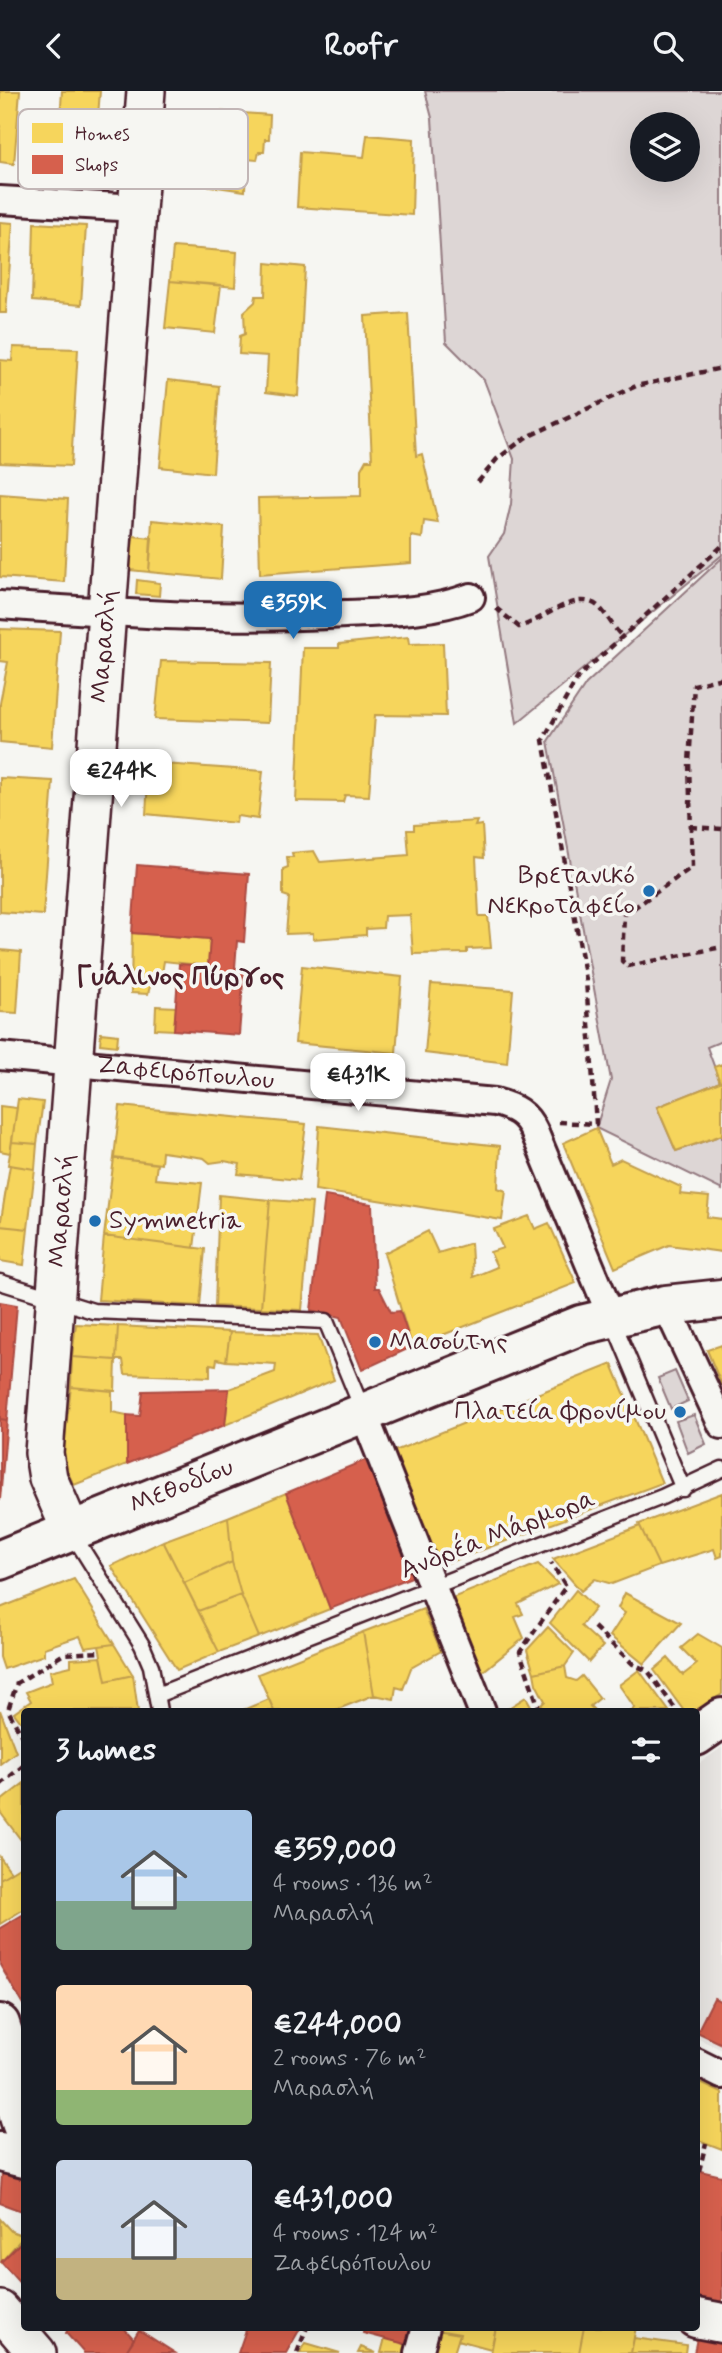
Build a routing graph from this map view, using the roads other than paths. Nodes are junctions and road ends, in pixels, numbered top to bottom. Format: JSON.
{"nodes":[{"id":1,"x":146,"y":91,"type":"edge"},
{"id":2,"x":145,"y":109,"type":"edge"},
{"id":3,"x":138,"y":189,"type":"edge"},
{"id":4,"x":0,"y":200,"type":"edge"},
{"id":5,"x":137,"y":208,"type":"junction"},
{"id":6,"x":471,"y":597,"type":"road end"},
{"id":7,"x":0,"y":605,"type":"edge"},
{"id":8,"x":106,"y":612,"type":"junction"},
{"id":9,"x":0,"y":1056,"type":"edge"},
{"id":10,"x":73,"y":1063,"type":"junction"},
{"id":11,"x":0,"y":1282,"type":"edge"},
{"id":12,"x":55,"y":1298,"type":"junction"},
{"id":13,"x":722,"y":1299,"type":"edge"},
{"id":14,"x":666,"y":1305,"type":"junction"},
{"id":15,"x":611,"y":1316,"type":"junction"},
{"id":16,"x":363,"y":1412,"type":"junction"},
{"id":17,"x":722,"y":1425,"type":"edge"},
{"id":18,"x":722,"y":1469,"type":"edge"},
{"id":19,"x":683,"y":1489,"type":"junction"},
{"id":20,"x":71,"y":1531,"type":"junction"},
{"id":21,"x":0,"y":1560,"type":"edge"},
{"id":22,"x":433,"y":1587,"type":"junction"},
{"id":23,"x":157,"y":1695,"type":"junction"},
{"id":24,"x":159,"y":1708,"type":"edge"},
{"id":25,"x":481,"y":1708,"type":"edge"},
{"id":26,"x":722,"y":1718,"type":"edge"},
{"id":27,"x":700,"y":1733,"type":"edge"},
{"id":28,"x":0,"y":2024,"type":"edge"},
{"id":29,"x":700,"y":2064,"type":"edge"},
{"id":30,"x":722,"y":2075,"type":"edge"},
{"id":31,"x":12,"y":2087,"type":"edge"},
{"id":32,"x":21,"y":2119,"type":"edge"},
{"id":33,"x":0,"y":2152,"type":"edge"},
{"id":34,"x":21,"y":2157,"type":"edge"},
{"id":35,"x":0,"y":2310,"type":"edge"},
{"id":36,"x":700,"y":2319,"type":"edge"},
{"id":37,"x":722,"y":2323,"type":"edge"},
{"id":38,"x":425,"y":2331,"type":"edge"},
{"id":39,"x":37,"y":2353,"type":"edge"},
{"id":40,"x":419,"y":2353,"type":"edge"}],
"edges":[{"from":1,"to":2,"type":"street","name":"Μαρασλή"},
{"from":3,"to":5,"type":"street","name":"Μαρασλή"},
{"from":4,"to":5,"type":"street"},
{"from":5,"to":8,"type":"street","name":"Μαρασλή"},
{"from":6,"to":8,"type":"street"},
{"from":7,"to":8,"type":"street"},
{"from":8,"to":10,"type":"street","name":"Μαρασλή"},
{"from":9,"to":10,"type":"street","name":"Ζαφειρόπουλου"},
{"from":10,"to":12,"type":"street","name":"Μαρασλή"},
{"from":10,"to":15,"type":"street","name":"Ζαφειρόπουλου"},
{"from":11,"to":12,"type":"lane"},
{"from":12,"to":16,"type":"lane"},
{"from":12,"to":20,"type":"street","name":"Μαρασλή"},
{"from":13,"to":14,"type":"main road"},
{"from":14,"to":15,"type":"main road"},
{"from":14,"to":17,"type":"street"},
{"from":15,"to":16,"type":"main road","name":"Μεθοδίου"},
{"from":15,"to":19,"type":"lane"},
{"from":16,"to":20,"type":"main road","name":"Μεθοδίου"},
{"from":16,"to":22,"type":"street"},
{"from":18,"to":19,"type":"lane","name":"Ανδρέα Μάρμορα"},
{"from":19,"to":22,"type":"lane","name":"Ανδρέα Μάρμορα"},
{"from":20,"to":21,"type":"main road","name":"Μεθοδίου"},
{"from":20,"to":23,"type":"lane"},
{"from":22,"to":23,"type":"lane","name":"Ανδρέα Μάρμορα"},
{"from":22,"to":25,"type":"street"},
{"from":23,"to":24,"type":"lane"},
{"from":26,"to":27,"type":"main road"},
{"from":28,"to":31,"type":"main road"},
{"from":29,"to":30,"type":"street"},
{"from":31,"to":32,"type":"main road"},
{"from":33,"to":34,"type":"main road"},
{"from":35,"to":39,"type":"street"},
{"from":36,"to":37,"type":"main road"},
{"from":38,"to":40,"type":"street"}]}
